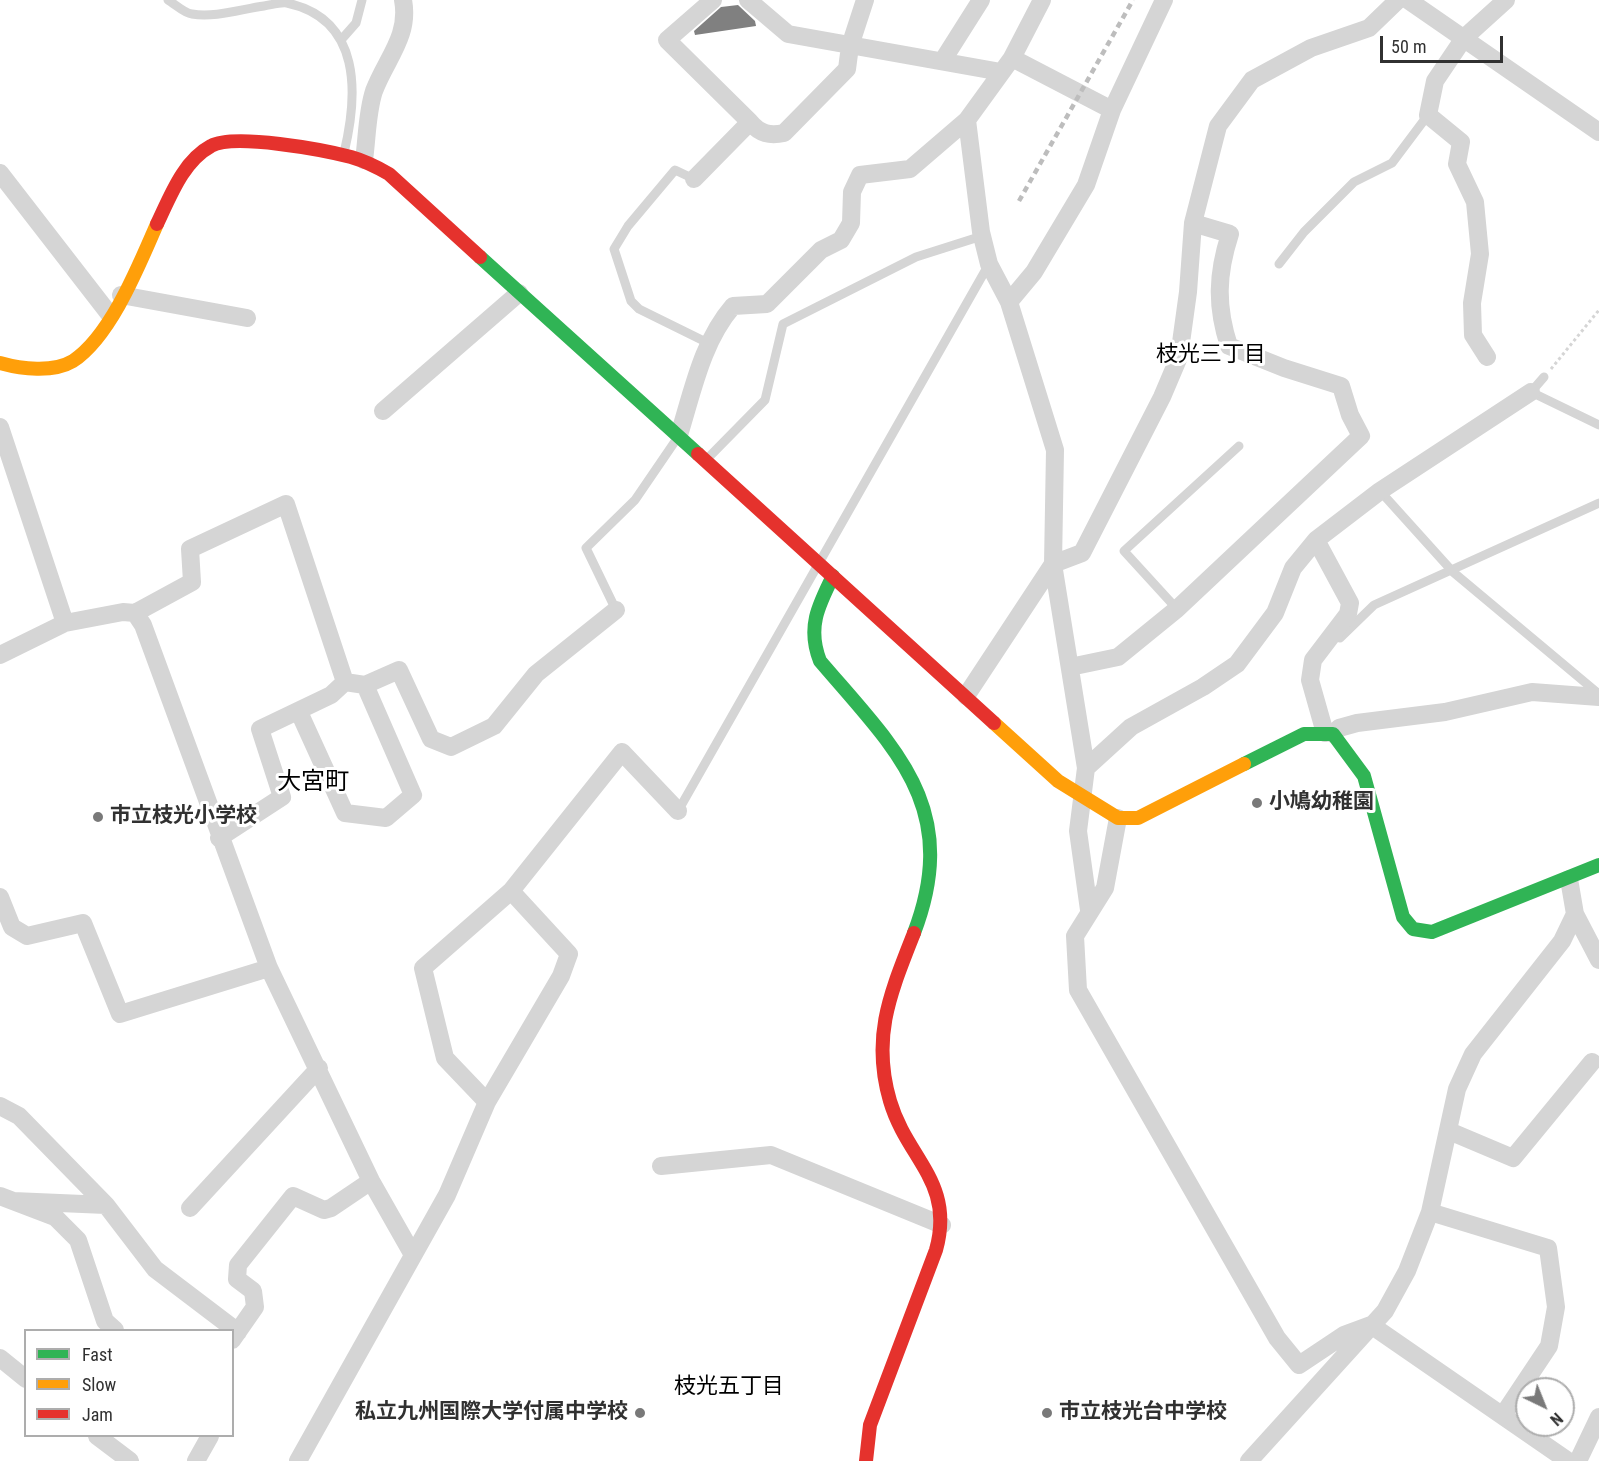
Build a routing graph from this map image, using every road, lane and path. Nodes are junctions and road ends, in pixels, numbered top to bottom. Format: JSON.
{"nodes":[{"id":1,"x":168,"y":0,"type":"edge"},
{"id":2,"x":362,"y":0,"type":"edge"},
{"id":3,"x":403,"y":0,"type":"edge"},
{"id":4,"x":713,"y":0,"type":"edge"},
{"id":5,"x":748,"y":0,"type":"edge"},
{"id":6,"x":865,"y":0,"type":"edge"},
{"id":7,"x":981,"y":0,"type":"edge"},
{"id":8,"x":1042,"y":0,"type":"edge"},
{"id":9,"x":1164,"y":0,"type":"edge"},
{"id":10,"x":1398,"y":0,"type":"edge"},
{"id":11,"x":1408,"y":0,"type":"edge"},
{"id":12,"x":1506,"y":0,"type":"edge"},
{"id":13,"x":1464,"y":38,"type":"junction"},
{"id":14,"x":341,"y":40,"type":"junction"},
{"id":15,"x":850,"y":46,"type":"junction"},
{"id":16,"x":943,"y":60,"type":"junction"},
{"id":17,"x":1007,"y":65,"type":"junction"},
{"id":18,"x":1112,"y":110,"type":"junction"},
{"id":19,"x":1428,"y":115,"type":"junction"},
{"id":20,"x":967,"y":120,"type":"junction"},
{"id":21,"x":750,"y":122,"type":"junction"},
{"id":22,"x":1599,"y":132,"type":"edge"},
{"id":23,"x":344,"y":154,"type":"junction"},
{"id":24,"x":364,"y":160,"type":"junction"},
{"id":25,"x":0,"y":173,"type":"edge"},
{"id":26,"x":694,"y":179,"type":"joint"},
{"id":27,"x":1192,"y":223,"type":"junction"},
{"id":28,"x":982,"y":236,"type":"junction"},
{"id":29,"x":989,"y":264,"type":"junction"},
{"id":30,"x":1279,"y":264,"type":"dead end"},
{"id":31,"x":519,"y":293,"type":"junction"},
{"id":32,"x":121,"y":295,"type":"junction"},
{"id":33,"x":1009,"y":302,"type":"junction"},
{"id":34,"x":1599,"y":310,"type":"edge"},
{"id":35,"x":110,"y":315,"type":"junction"},
{"id":36,"x":247,"y":318,"type":"dead end"},
{"id":37,"x":708,"y":343,"type":"junction"},
{"id":38,"x":1487,"y":357,"type":"dead end"},
{"id":39,"x":0,"y":363,"type":"edge"},
{"id":40,"x":1544,"y":377,"type":"joint"},
{"id":41,"x":1531,"y":392,"type":"junction"},
{"id":42,"x":383,"y":411,"type":"dead end"},
{"id":43,"x":1599,"y":425,"type":"edge"},
{"id":44,"x":0,"y":427,"type":"edge"},
{"id":45,"x":679,"y":435,"type":"junction"},
{"id":46,"x":1239,"y":446,"type":"dead end"},
{"id":47,"x":707,"y":460,"type":"junction"},
{"id":48,"x":1380,"y":490,"type":"junction"},
{"id":49,"x":1599,"y":503,"type":"edge"},
{"id":50,"x":1316,"y":540,"type":"junction"},
{"id":51,"x":1053,"y":564,"type":"junction"},
{"id":52,"x":820,"y":565,"type":"junction"},
{"id":53,"x":1453,"y":572,"type":"junction"},
{"id":54,"x":833,"y":576,"type":"junction"},
{"id":55,"x":1177,"y":609,"type":"junction"},
{"id":56,"x":616,"y":610,"type":"joint"},
{"id":57,"x":135,"y":613,"type":"junction"},
{"id":58,"x":65,"y":623,"type":"junction"},
{"id":59,"x":0,"y":655,"type":"edge"},
{"id":60,"x":1312,"y":666,"type":"junction"},
{"id":61,"x":1070,"y":667,"type":"junction"},
{"id":62,"x":345,"y":682,"type":"junction"},
{"id":63,"x":365,"y":685,"type":"junction"},
{"id":64,"x":966,"y":696,"type":"junction"},
{"id":65,"x":1599,"y":696,"type":"edge"},
{"id":66,"x":299,"y":712,"type":"junction"},
{"id":67,"x":1329,"y":733,"type":"junction"},
{"id":68,"x":1086,"y":775,"type":"junction"},
{"id":69,"x":678,"y":812,"type":"joint"},
{"id":70,"x":1118,"y":818,"type":"junction"},
{"id":71,"x":219,"y":838,"type":"junction"},
{"id":72,"x":1599,"y":865,"type":"edge"},
{"id":73,"x":1569,"y":879,"type":"junction"},
{"id":74,"x":511,"y":891,"type":"junction"},
{"id":75,"x":0,"y":897,"type":"edge"},
{"id":76,"x":1089,"y":910,"type":"junction"},
{"id":77,"x":1575,"y":914,"type":"junction"},
{"id":78,"x":1599,"y":960,"type":"edge"},
{"id":79,"x":269,"y":968,"type":"junction"},
{"id":80,"x":1592,"y":1062,"type":"dead end"},
{"id":81,"x":319,"y":1068,"type":"junction"},
{"id":82,"x":487,"y":1102,"type":"junction"},
{"id":83,"x":0,"y":1106,"type":"edge"},
{"id":84,"x":1449,"y":1131,"type":"junction"},
{"id":85,"x":661,"y":1166,"type":"dead end"},
{"id":86,"x":370,"y":1181,"type":"junction"},
{"id":87,"x":7,"y":1198,"type":"edge"},
{"id":88,"x":106,"y":1205,"type":"junction"},
{"id":89,"x":190,"y":1208,"type":"dead end"},
{"id":90,"x":1430,"y":1212,"type":"junction"},
{"id":91,"x":942,"y":1225,"type":"junction"},
{"id":92,"x":413,"y":1255,"type":"junction"},
{"id":93,"x":1371,"y":1325,"type":"junction"},
{"id":94,"x":115,"y":1329,"type":"edge"},
{"id":95,"x":227,"y":1329,"type":"edge"},
{"id":96,"x":235,"y":1336,"type":"edge"},
{"id":97,"x":0,"y":1358,"type":"edge"},
{"id":98,"x":24,"y":1376,"type":"edge"},
{"id":99,"x":1503,"y":1415,"type":"junction"},
{"id":100,"x":1599,"y":1417,"type":"edge"},
{"id":101,"x":98,"y":1437,"type":"edge"},
{"id":102,"x":210,"y":1437,"type":"edge"},
{"id":103,"x":199,"y":1460,"type":"edge"},
{"id":104,"x":130,"y":1461,"type":"edge"},
{"id":105,"x":298,"y":1461,"type":"edge"},
{"id":106,"x":866,"y":1461,"type":"edge"},
{"id":107,"x":1249,"y":1461,"type":"edge"},
{"id":108,"x":1568,"y":1461,"type":"edge"},
{"id":109,"x":1578,"y":1461,"type":"edge"}],
"edges":[{"from":1,"to":14,"type":"lane"},
{"from":2,"to":14,"type":"lane"},
{"from":3,"to":24,"type":"street"},
{"from":4,"to":21,"type":"street"},
{"from":5,"to":15,"type":"street"},
{"from":6,"to":15,"type":"street"},
{"from":7,"to":16,"type":"street"},
{"from":8,"to":17,"type":"street"},
{"from":9,"to":18,"type":"street"},
{"from":10,"to":27,"type":"street"},
{"from":11,"to":13,"type":"street"},
{"from":12,"to":13,"type":"street"},
{"from":13,"to":19,"type":"street"},
{"from":13,"to":22,"type":"street"},
{"from":14,"to":23,"type":"lane"},
{"from":15,"to":16,"type":"street"},
{"from":15,"to":21,"type":"street"},
{"from":16,"to":17,"type":"street"},
{"from":17,"to":18,"type":"street"},
{"from":17,"to":20,"type":"street"},
{"from":18,"to":33,"type":"street"},
{"from":19,"to":30,"type":"lane"},
{"from":19,"to":38,"type":"street"},
{"from":20,"to":28,"type":"street"},
{"from":20,"to":37,"type":"street"},
{"from":21,"to":26,"type":"street"},
{"from":23,"to":24,"type":"street"},
{"from":23,"to":32,"type":"street"},
{"from":24,"to":31,"type":"street"},
{"from":25,"to":35,"type":"street"},
{"from":26,"to":37,"type":"lane"},
{"from":27,"to":51,"type":"street"},
{"from":27,"to":55,"type":"street"},
{"from":28,"to":29,"type":"street"},
{"from":28,"to":47,"type":"lane"},
{"from":29,"to":33,"type":"street"},
{"from":29,"to":52,"type":"lane"},
{"from":31,"to":42,"type":"street"},
{"from":31,"to":45,"type":"street"},
{"from":32,"to":35,"type":"street"},
{"from":32,"to":36,"type":"street"},
{"from":33,"to":51,"type":"street"},
{"from":34,"to":40,"type":"path"},
{"from":35,"to":39,"type":"street"},
{"from":37,"to":45,"type":"street"},
{"from":40,"to":41,"type":"lane"},
{"from":41,"to":43,"type":"lane"},
{"from":41,"to":48,"type":"street"},
{"from":44,"to":58,"type":"street"},
{"from":45,"to":47,"type":"street"},
{"from":45,"to":56,"type":"lane"},
{"from":46,"to":55,"type":"lane"},
{"from":47,"to":52,"type":"street"},
{"from":48,"to":50,"type":"street"},
{"from":48,"to":53,"type":"lane"},
{"from":49,"to":53,"type":"lane"},
{"from":50,"to":60,"type":"street"},
{"from":50,"to":68,"type":"street"},
{"from":51,"to":61,"type":"street"},
{"from":51,"to":64,"type":"street"},
{"from":52,"to":54,"type":"street"},
{"from":52,"to":69,"type":"lane"},
{"from":53,"to":60,"type":"lane"},
{"from":53,"to":65,"type":"lane"},
{"from":54,"to":64,"type":"street"},
{"from":54,"to":91,"type":"street"},
{"from":55,"to":61,"type":"street"},
{"from":56,"to":63,"type":"street"},
{"from":57,"to":58,"type":"street"},
{"from":57,"to":62,"type":"street"},
{"from":57,"to":71,"type":"street"},
{"from":58,"to":59,"type":"street"},
{"from":60,"to":67,"type":"street"},
{"from":61,"to":68,"type":"street"},
{"from":62,"to":63,"type":"street"},
{"from":62,"to":66,"type":"street"},
{"from":63,"to":66,"type":"street"},
{"from":64,"to":70,"type":"street"},
{"from":65,"to":67,"type":"street"},
{"from":66,"to":71,"type":"street"},
{"from":67,"to":70,"type":"street"},
{"from":67,"to":73,"type":"street"},
{"from":68,"to":76,"type":"street"},
{"from":69,"to":74,"type":"street"},
{"from":70,"to":76,"type":"street"},
{"from":71,"to":79,"type":"street"},
{"from":72,"to":73,"type":"street"},
{"from":73,"to":77,"type":"street"},
{"from":74,"to":82,"type":"street"},
{"from":74,"to":82,"type":"street"},
{"from":75,"to":79,"type":"street"},
{"from":76,"to":93,"type":"street"},
{"from":77,"to":78,"type":"street"},
{"from":77,"to":84,"type":"street"},
{"from":79,"to":81,"type":"street"},
{"from":80,"to":84,"type":"street"},
{"from":81,"to":86,"type":"street"},
{"from":81,"to":89,"type":"street"},
{"from":82,"to":92,"type":"street"},
{"from":83,"to":88,"type":"street"},
{"from":84,"to":90,"type":"street"},
{"from":85,"to":91,"type":"street"},
{"from":86,"to":92,"type":"street"},
{"from":86,"to":96,"type":"street"},
{"from":87,"to":88,"type":"street"},
{"from":87,"to":94,"type":"street"},
{"from":88,"to":95,"type":"street"},
{"from":90,"to":93,"type":"street"},
{"from":90,"to":99,"type":"street"},
{"from":91,"to":106,"type":"street"},
{"from":92,"to":105,"type":"street"},
{"from":93,"to":99,"type":"street"},
{"from":93,"to":107,"type":"street"},
{"from":97,"to":98,"type":"street"},
{"from":99,"to":108,"type":"street"},
{"from":100,"to":109,"type":"street"},
{"from":101,"to":104,"type":"street"},
{"from":102,"to":103,"type":"street"}]}
